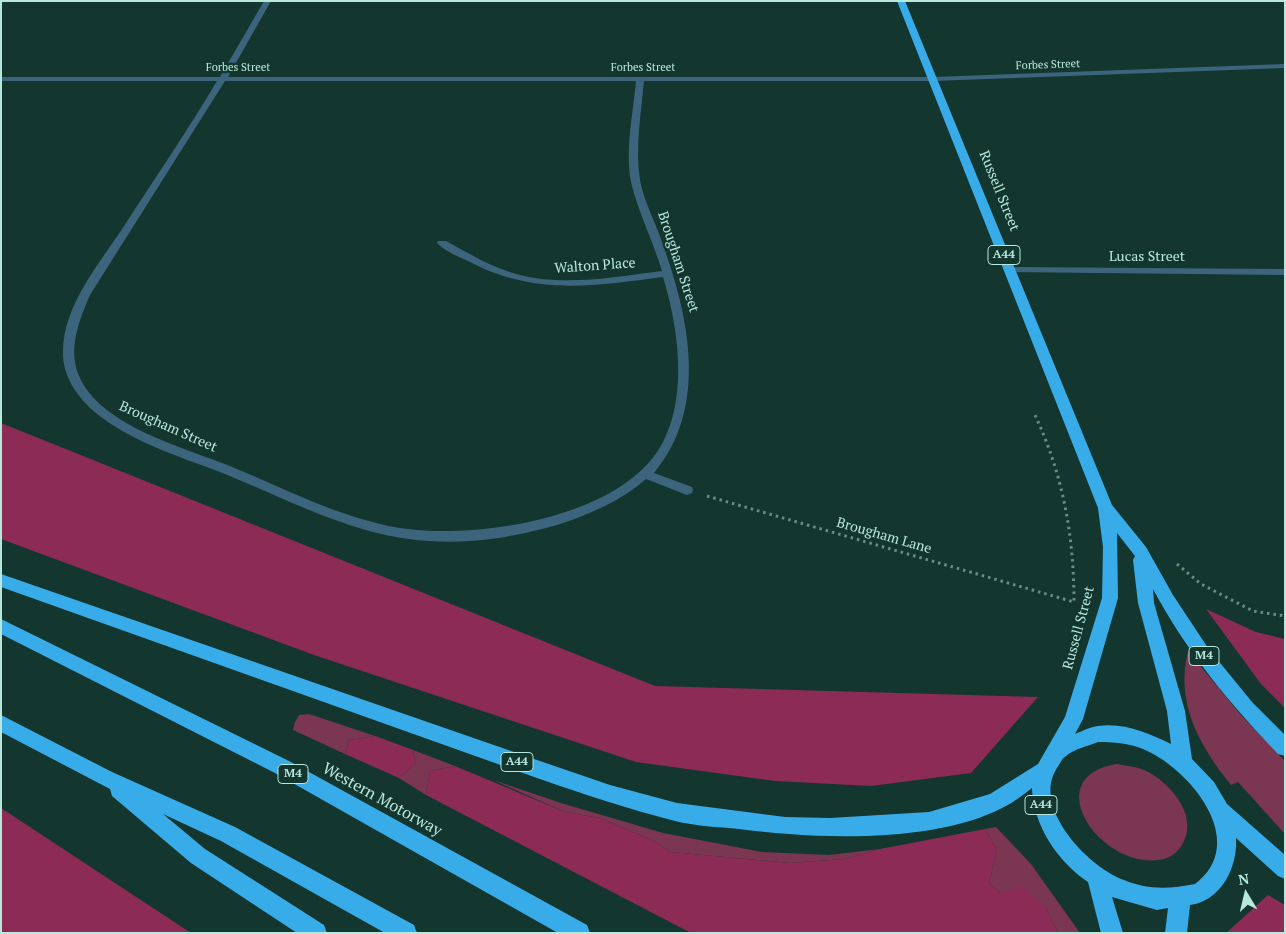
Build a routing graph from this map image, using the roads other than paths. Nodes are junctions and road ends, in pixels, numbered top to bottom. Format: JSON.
{"nodes":[{"id":1,"x":268,"y":1,"type":"edge"},
{"id":2,"x":901,"y":1,"type":"edge"},
{"id":3,"x":1285,"y":66,"type":"edge"},
{"id":4,"x":1,"y":79,"type":"edge"},
{"id":5,"x":223,"y":79,"type":"junction"},
{"id":6,"x":640,"y":79,"type":"junction"},
{"id":7,"x":932,"y":80,"type":"junction"},
{"id":8,"x":442,"y":243,"type":"dead end"},
{"id":9,"x":1010,"y":270,"type":"junction"},
{"id":10,"x":1285,"y":272,"type":"edge"},
{"id":11,"x":668,"y":273,"type":"junction"},
{"id":12,"x":645,"y":474,"type":"junction"},
{"id":13,"x":687,"y":490,"type":"road end"},
{"id":14,"x":1106,"y":508,"type":"junction"},
{"id":15,"x":1140,"y":551,"type":"junction"},
{"id":16,"x":1,"y":580,"type":"edge"},
{"id":17,"x":1,"y":626,"type":"edge"},
{"id":18,"x":1,"y":723,"type":"edge"},
{"id":19,"x":1285,"y":748,"type":"edge"},
{"id":20,"x":1056,"y":751,"type":"junction"},
{"id":21,"x":1183,"y":762,"type":"junction"},
{"id":22,"x":1043,"y":771,"type":"junction"},
{"id":23,"x":105,"y":778,"type":"junction"},
{"id":24,"x":1220,"y":810,"type":"junction"},
{"id":25,"x":1285,"y":869,"type":"edge"},
{"id":26,"x":1098,"y":883,"type":"junction"},
{"id":27,"x":1180,"y":900,"type":"junction"},
{"id":28,"x":316,"y":933,"type":"edge"},
{"id":29,"x":406,"y":933,"type":"edge"},
{"id":30,"x":579,"y":933,"type":"edge"},
{"id":31,"x":1112,"y":933,"type":"edge"},
{"id":32,"x":1176,"y":933,"type":"edge"}],
"edges":[{"from":1,"to":5,"type":"street","name":"Brougham Street"},
{"from":2,"to":7,"type":"highway","name":"Russell Street","number":"A44"},
{"from":3,"to":7,"type":"street","name":"Forbes Street"},
{"from":4,"to":5,"type":"street","name":"Forbes Street"},
{"from":5,"to":6,"type":"street","name":"Forbes Street"},
{"from":5,"to":12,"type":"street","name":"Brougham Street"},
{"from":6,"to":7,"type":"street","name":"Forbes Street"},
{"from":6,"to":11,"type":"street","name":"Brougham Street"},
{"from":7,"to":9,"type":"highway","name":"Russell Street","number":"A44"},
{"from":8,"to":11,"type":"street","name":"Walton Place"},
{"from":9,"to":10,"type":"street","name":"Lucas Street"},
{"from":9,"to":14,"type":"highway","name":"Russell Street","number":"A44"},
{"from":11,"to":12,"type":"street","name":"Brougham Street"},
{"from":12,"to":13,"type":"street"},
{"from":14,"to":15,"type":"highway","name":"Russell Street","number":"A44"},
{"from":14,"to":20,"type":"highway","name":"Russell Street","number":"A44"},
{"from":15,"to":19,"type":"highway","number":"M4"},
{"from":15,"to":21,"type":"highway"},
{"from":16,"to":22,"type":"highway","number":"A44"},
{"from":17,"to":30,"type":"highway","name":"Western Motorway","number":"M4"},
{"from":18,"to":23,"type":"highway"},
{"from":20,"to":21,"type":"highway","number":"A44"},
{"from":20,"to":22,"type":"highway","number":"A44"},
{"from":21,"to":24,"type":"highway","number":"A44"},
{"from":22,"to":26,"type":"highway","number":"A44"},
{"from":23,"to":28,"type":"highway"},
{"from":23,"to":29,"type":"highway"},
{"from":24,"to":25,"type":"highway"},
{"from":24,"to":27,"type":"highway","number":"A44"},
{"from":26,"to":27,"type":"highway","number":"A44"},
{"from":26,"to":31,"type":"highway"},
{"from":27,"to":32,"type":"highway"}]}
